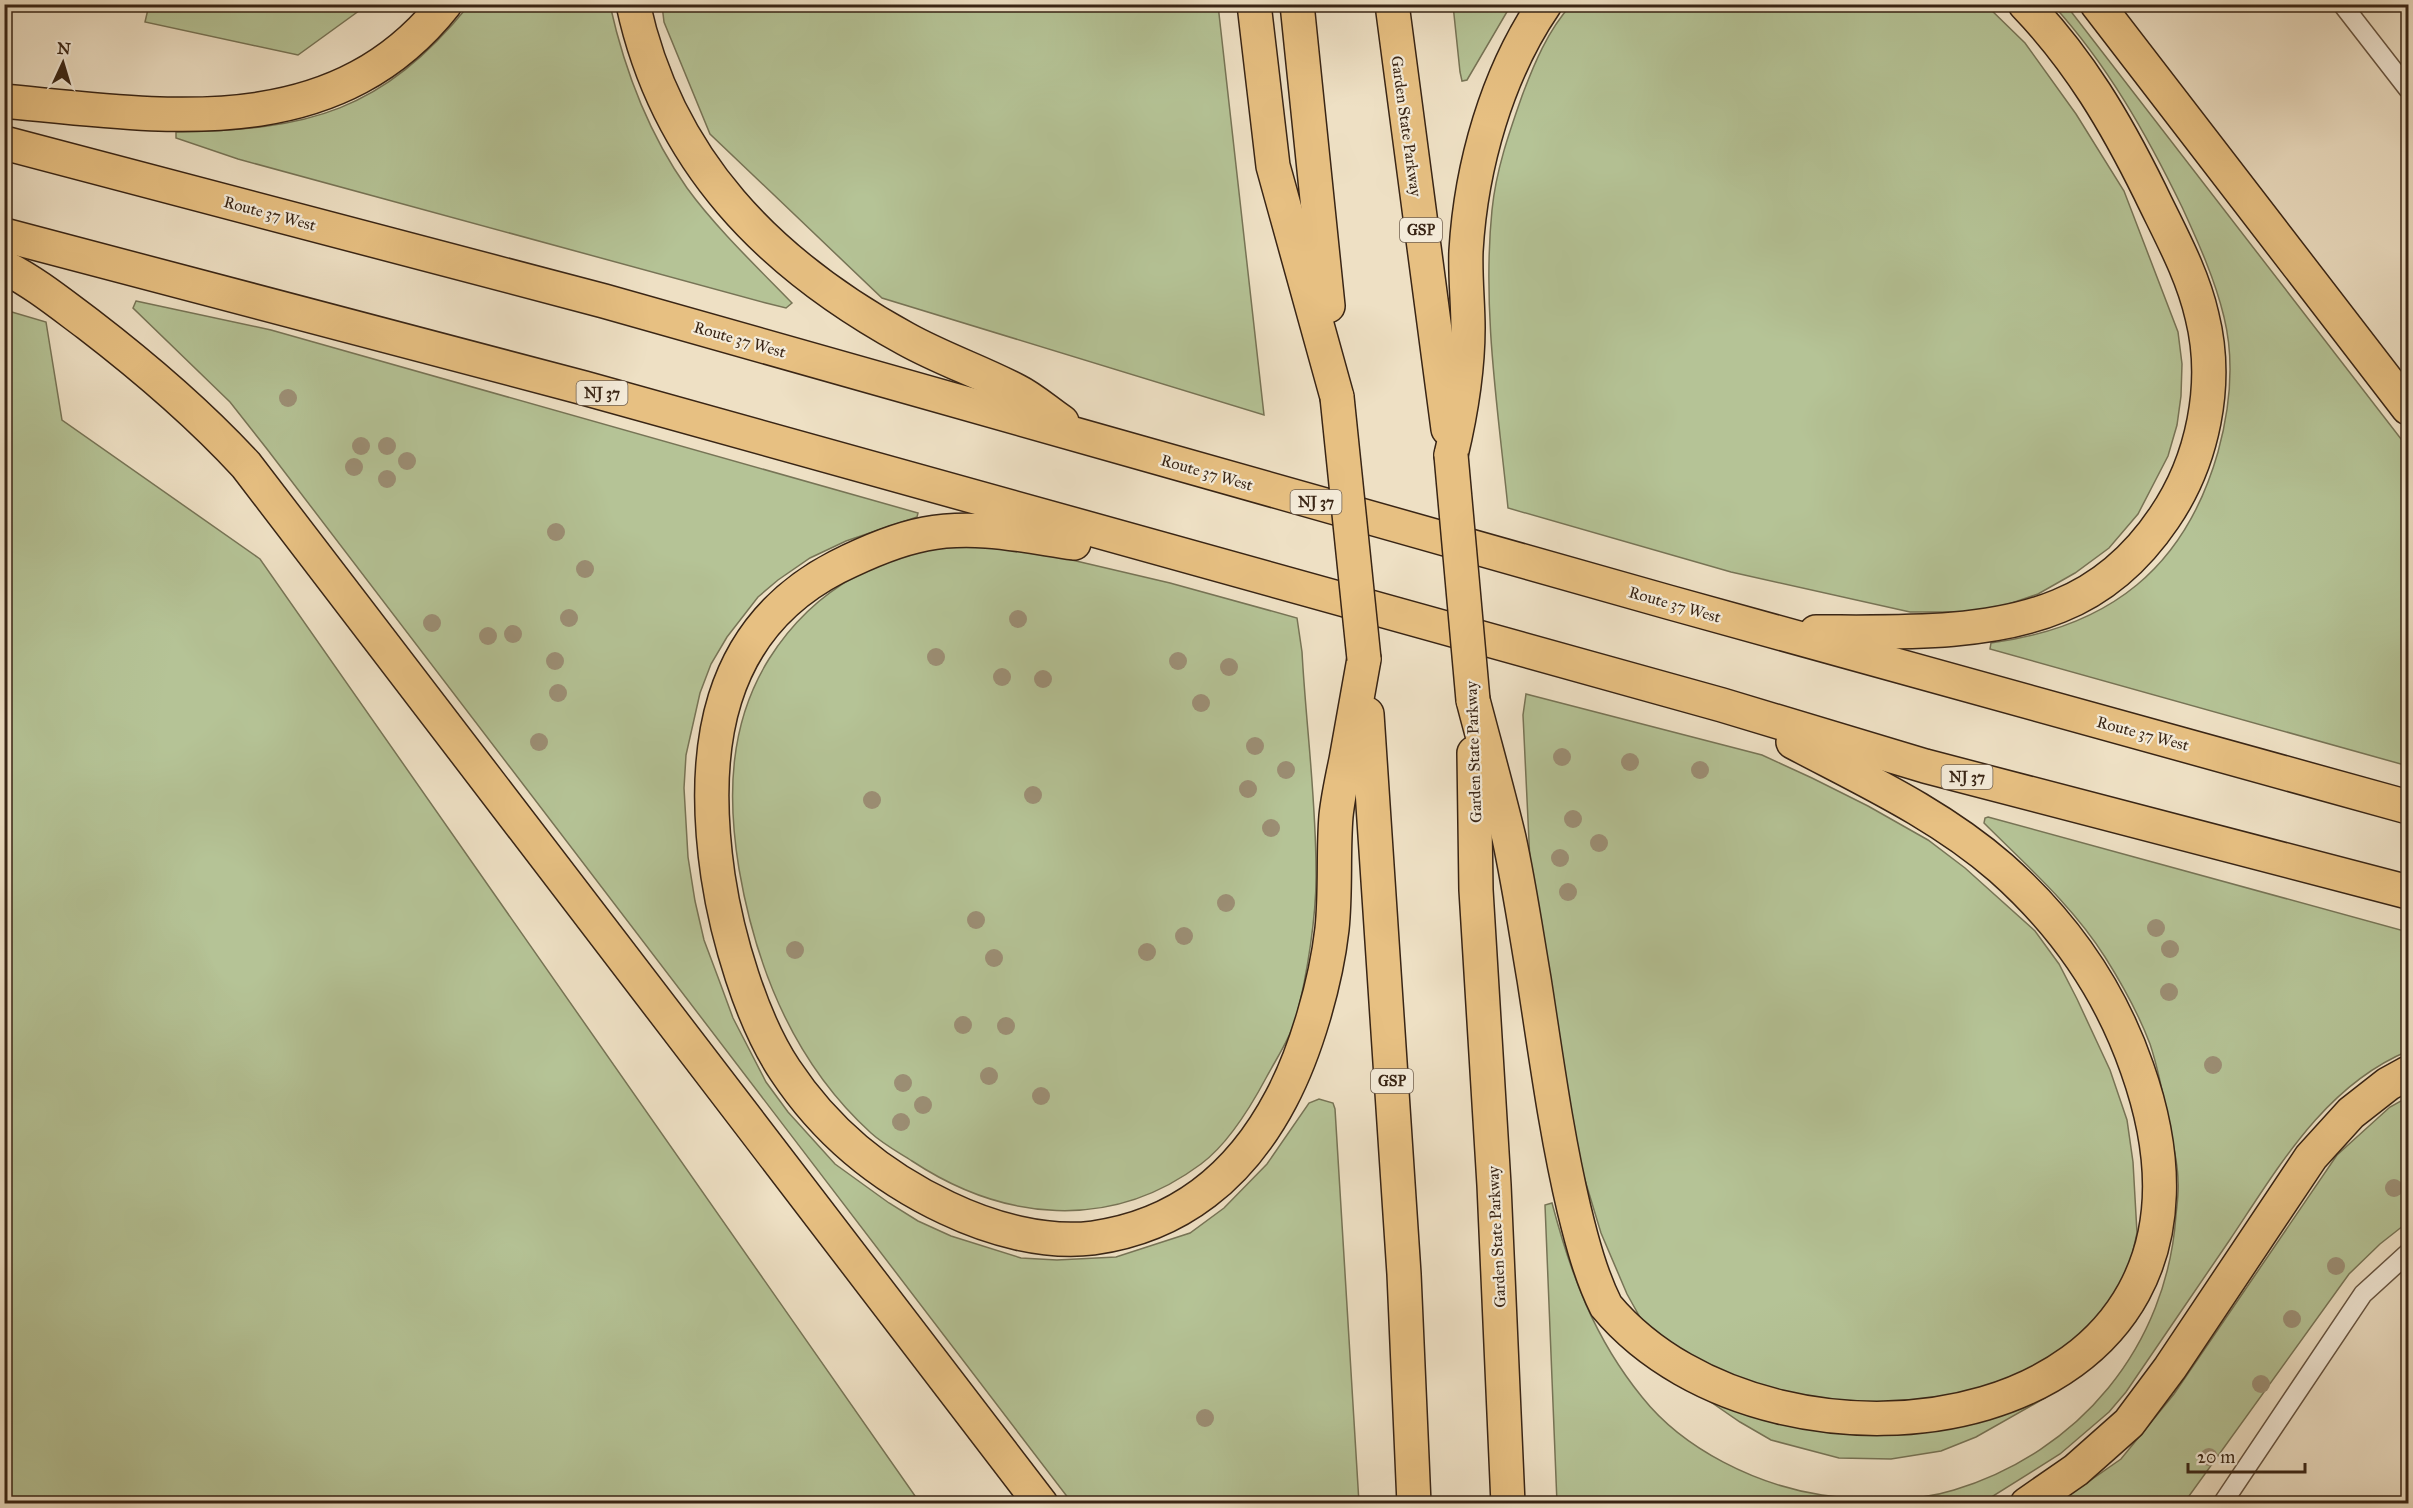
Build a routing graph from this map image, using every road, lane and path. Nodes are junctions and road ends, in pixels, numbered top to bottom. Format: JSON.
{"nodes":[{"id":1,"x":445,"y":4,"type":"edge"},
{"id":2,"x":633,"y":4,"type":"edge"},
{"id":3,"x":1254,"y":4,"type":"edge"},
{"id":4,"x":1297,"y":4,"type":"edge"},
{"id":5,"x":1392,"y":4,"type":"edge"},
{"id":6,"x":1545,"y":4,"type":"edge"},
{"id":7,"x":2025,"y":4,"type":"edge"},
{"id":8,"x":2097,"y":4,"type":"edge"},
{"id":9,"x":2342,"y":4,"type":"edge"},
{"id":10,"x":2409,"y":89,"type":"edge"},
{"id":11,"x":4,"y":102,"type":"edge"},
{"id":12,"x":4,"y":143,"type":"edge"},
{"id":13,"x":4,"y":235,"type":"edge"},
{"id":14,"x":4,"y":267,"type":"edge"},
{"id":15,"x":1337,"y":397,"type":"junction"},
{"id":16,"x":2409,"y":408,"type":"edge"},
{"id":17,"x":1080,"y":436,"type":"junction"},
{"id":18,"x":1451,"y":455,"type":"junction"},
{"id":19,"x":1197,"y":559,"type":"junction"},
{"id":20,"x":1773,"y":631,"type":"junction"},
{"id":21,"x":1364,"y":659,"type":"junction"},
{"id":22,"x":1473,"y":700,"type":"junction"},
{"id":23,"x":1722,"y":705,"type":"junction"},
{"id":24,"x":2409,"y":807,"type":"edge"},
{"id":25,"x":2409,"y":892,"type":"edge"},
{"id":26,"x":2409,"y":1073,"type":"edge"},
{"id":27,"x":2409,"y":1253,"type":"edge"},
{"id":28,"x":2082,"y":1390,"type":"dead end"},
{"id":29,"x":1666,"y":1393,"type":"dead end"},
{"id":30,"x":1041,"y":1503,"type":"edge"},
{"id":31,"x":1414,"y":1503,"type":"edge"},
{"id":32,"x":1508,"y":1503,"type":"edge"},
{"id":33,"x":2027,"y":1503,"type":"edge"},
{"id":34,"x":2222,"y":1503,"type":"edge"}],
"edges":[{"from":1,"to":11,"type":"highway"},
{"from":2,"to":17,"type":"highway"},
{"from":3,"to":15,"type":"highway"},
{"from":4,"to":15,"type":"highway","number":"GSP"},
{"from":5,"to":18,"type":"highway","name":"Garden State Parkway","number":"GSP"},
{"from":6,"to":18,"type":"highway"},
{"from":7,"to":20,"type":"highway"},
{"from":8,"to":16,"type":"highway"},
{"from":9,"to":10,"type":"lane"},
{"from":12,"to":17,"type":"highway","name":"Route 37 West","number":"NJ 37"},
{"from":13,"to":19,"type":"highway","number":"NJ 37"},
{"from":14,"to":30,"type":"highway"},
{"from":15,"to":21,"type":"highway","number":"GSP","bridge":true},
{"from":17,"to":20,"type":"highway","name":"Route 37 West","number":"NJ 37"},
{"from":18,"to":22,"type":"highway","name":"Garden State Parkway","number":"GSP","bridge":true},
{"from":19,"to":21,"type":"highway"},
{"from":19,"to":23,"type":"highway","number":"NJ 37"},
{"from":20,"to":24,"type":"highway","name":"Route 37 West","number":"NJ 37"},
{"from":21,"to":31,"type":"highway","number":"GSP"},
{"from":22,"to":29,"type":"highway"},
{"from":22,"to":32,"type":"highway","name":"Garden State Parkway","number":"GSP"},
{"from":23,"to":25,"type":"highway","number":"NJ 37"},
{"from":23,"to":28,"type":"highway"},
{"from":26,"to":33,"type":"highway"},
{"from":27,"to":34,"type":"lane"}]}
